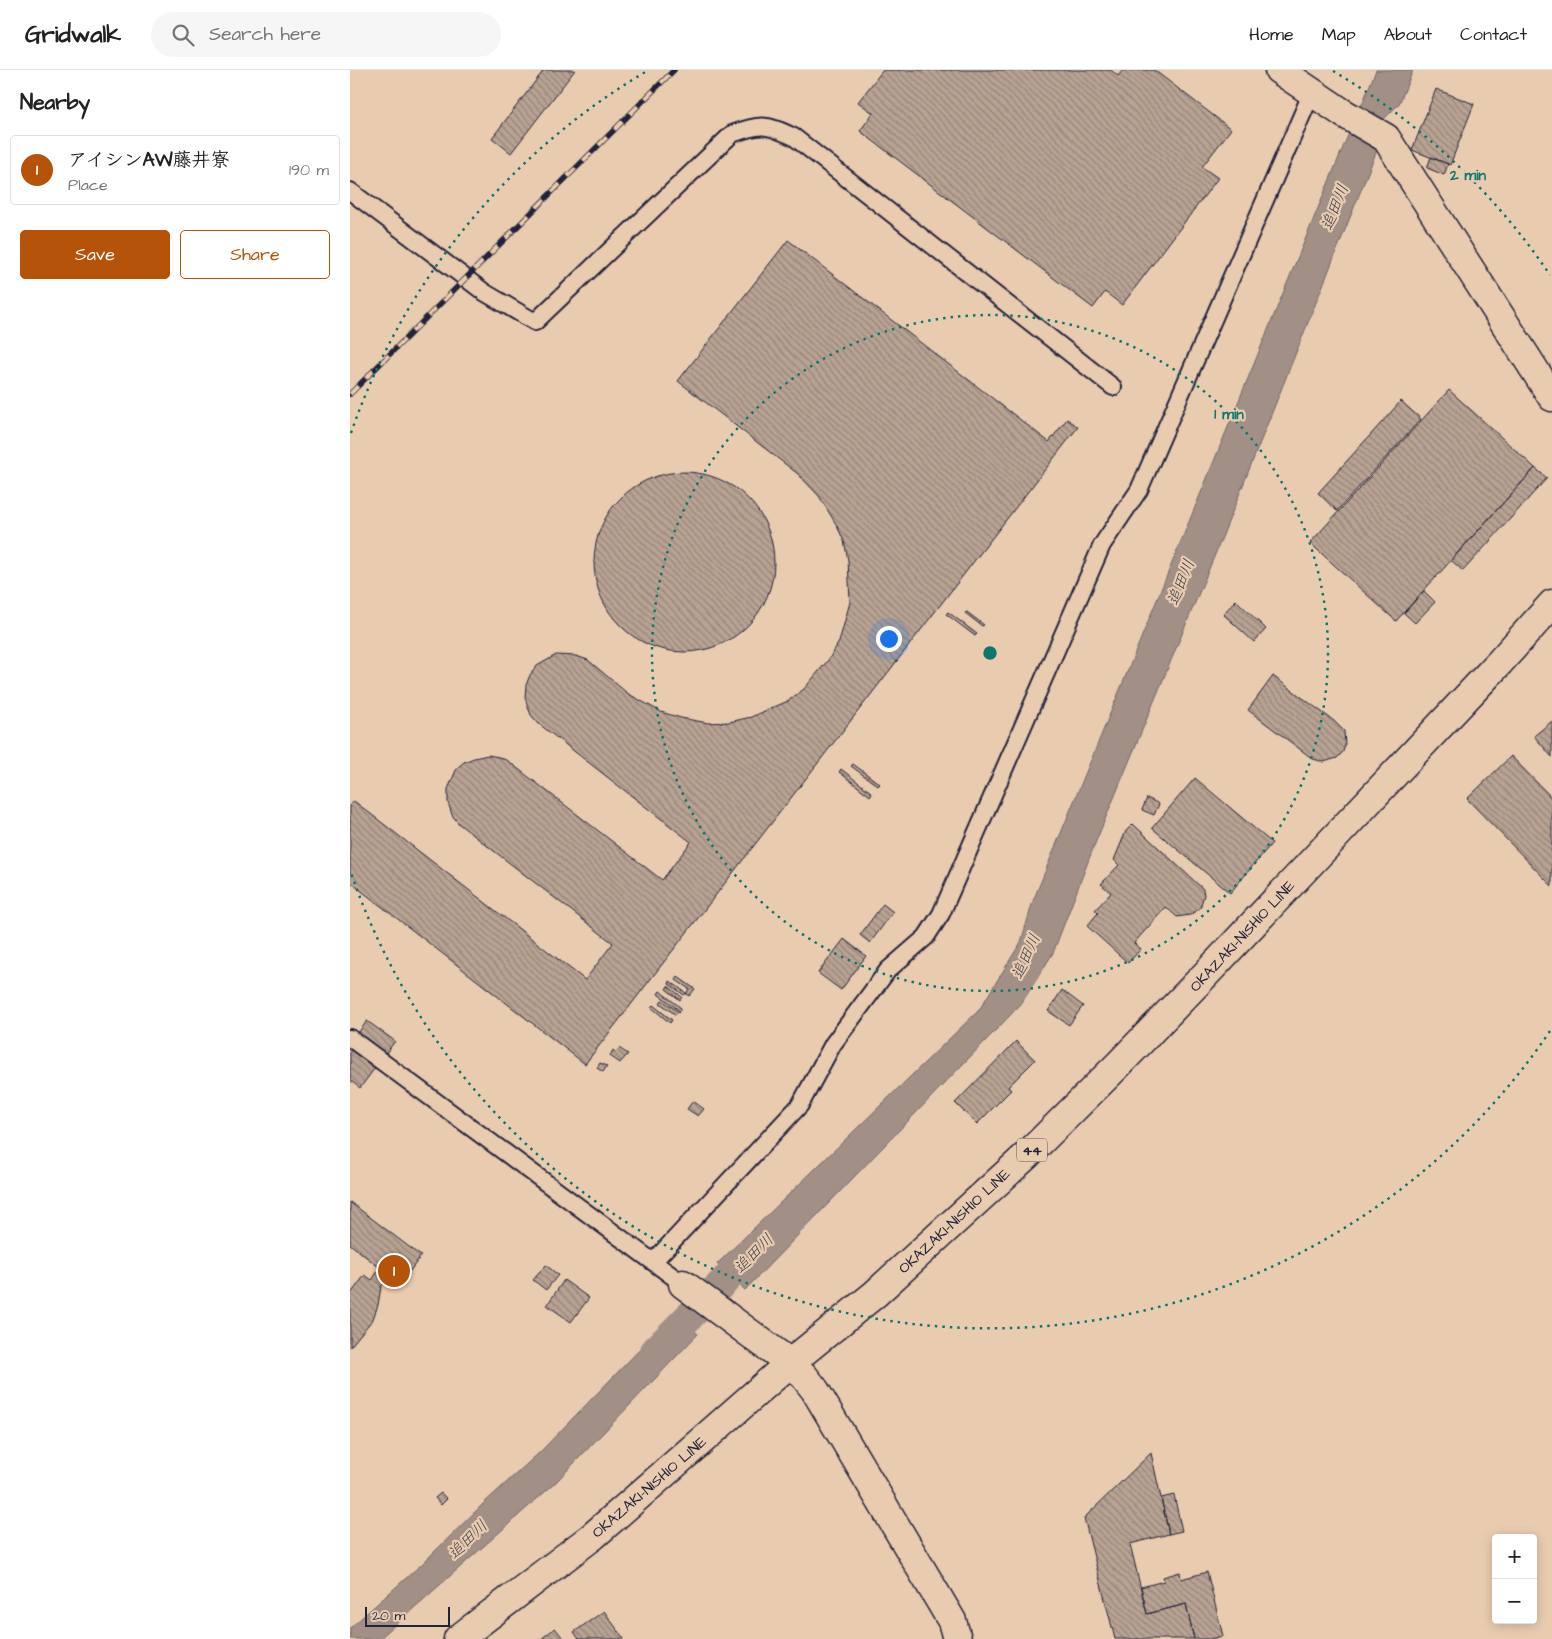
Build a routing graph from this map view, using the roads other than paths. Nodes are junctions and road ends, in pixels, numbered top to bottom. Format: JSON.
{"nodes":[{"id":1,"x":1279,"y":70,"type":"edge"},
{"id":2,"x":1312,"y":92,"type":"junction"},
{"id":3,"x":350,"y":190,"type":"edge"},
{"id":4,"x":1113,"y":387,"type":"dead end"},
{"id":5,"x":1552,"y":397,"type":"edge"},
{"id":6,"x":1552,"y":604,"type":"edge"},
{"id":7,"x":350,"y":1038,"type":"edge"},
{"id":8,"x":653,"y":1262,"type":"junction"},
{"id":9,"x":683,"y":1284,"type":"joint"},
{"id":10,"x":790,"y":1363,"type":"junction"},
{"id":11,"x":458,"y":1639,"type":"edge"},
{"id":12,"x":957,"y":1639,"type":"edge"}],
"edges":[{"from":1,"to":2,"type":"main road"},
{"from":2,"to":5,"type":"main road"},
{"from":2,"to":8,"type":"lane"},
{"from":3,"to":4,"type":"lane"},
{"from":6,"to":10,"type":"main road","name":"OKAZAKI-NISHIO LINE","number":"44"},
{"from":7,"to":8,"type":"lane"},
{"from":8,"to":9,"type":"lane"},
{"from":9,"to":10,"type":"main road"},
{"from":10,"to":11,"type":"main road","name":"OKAZAKI-NISHIO LINE","number":"44"},
{"from":10,"to":12,"type":"main road"}]}
